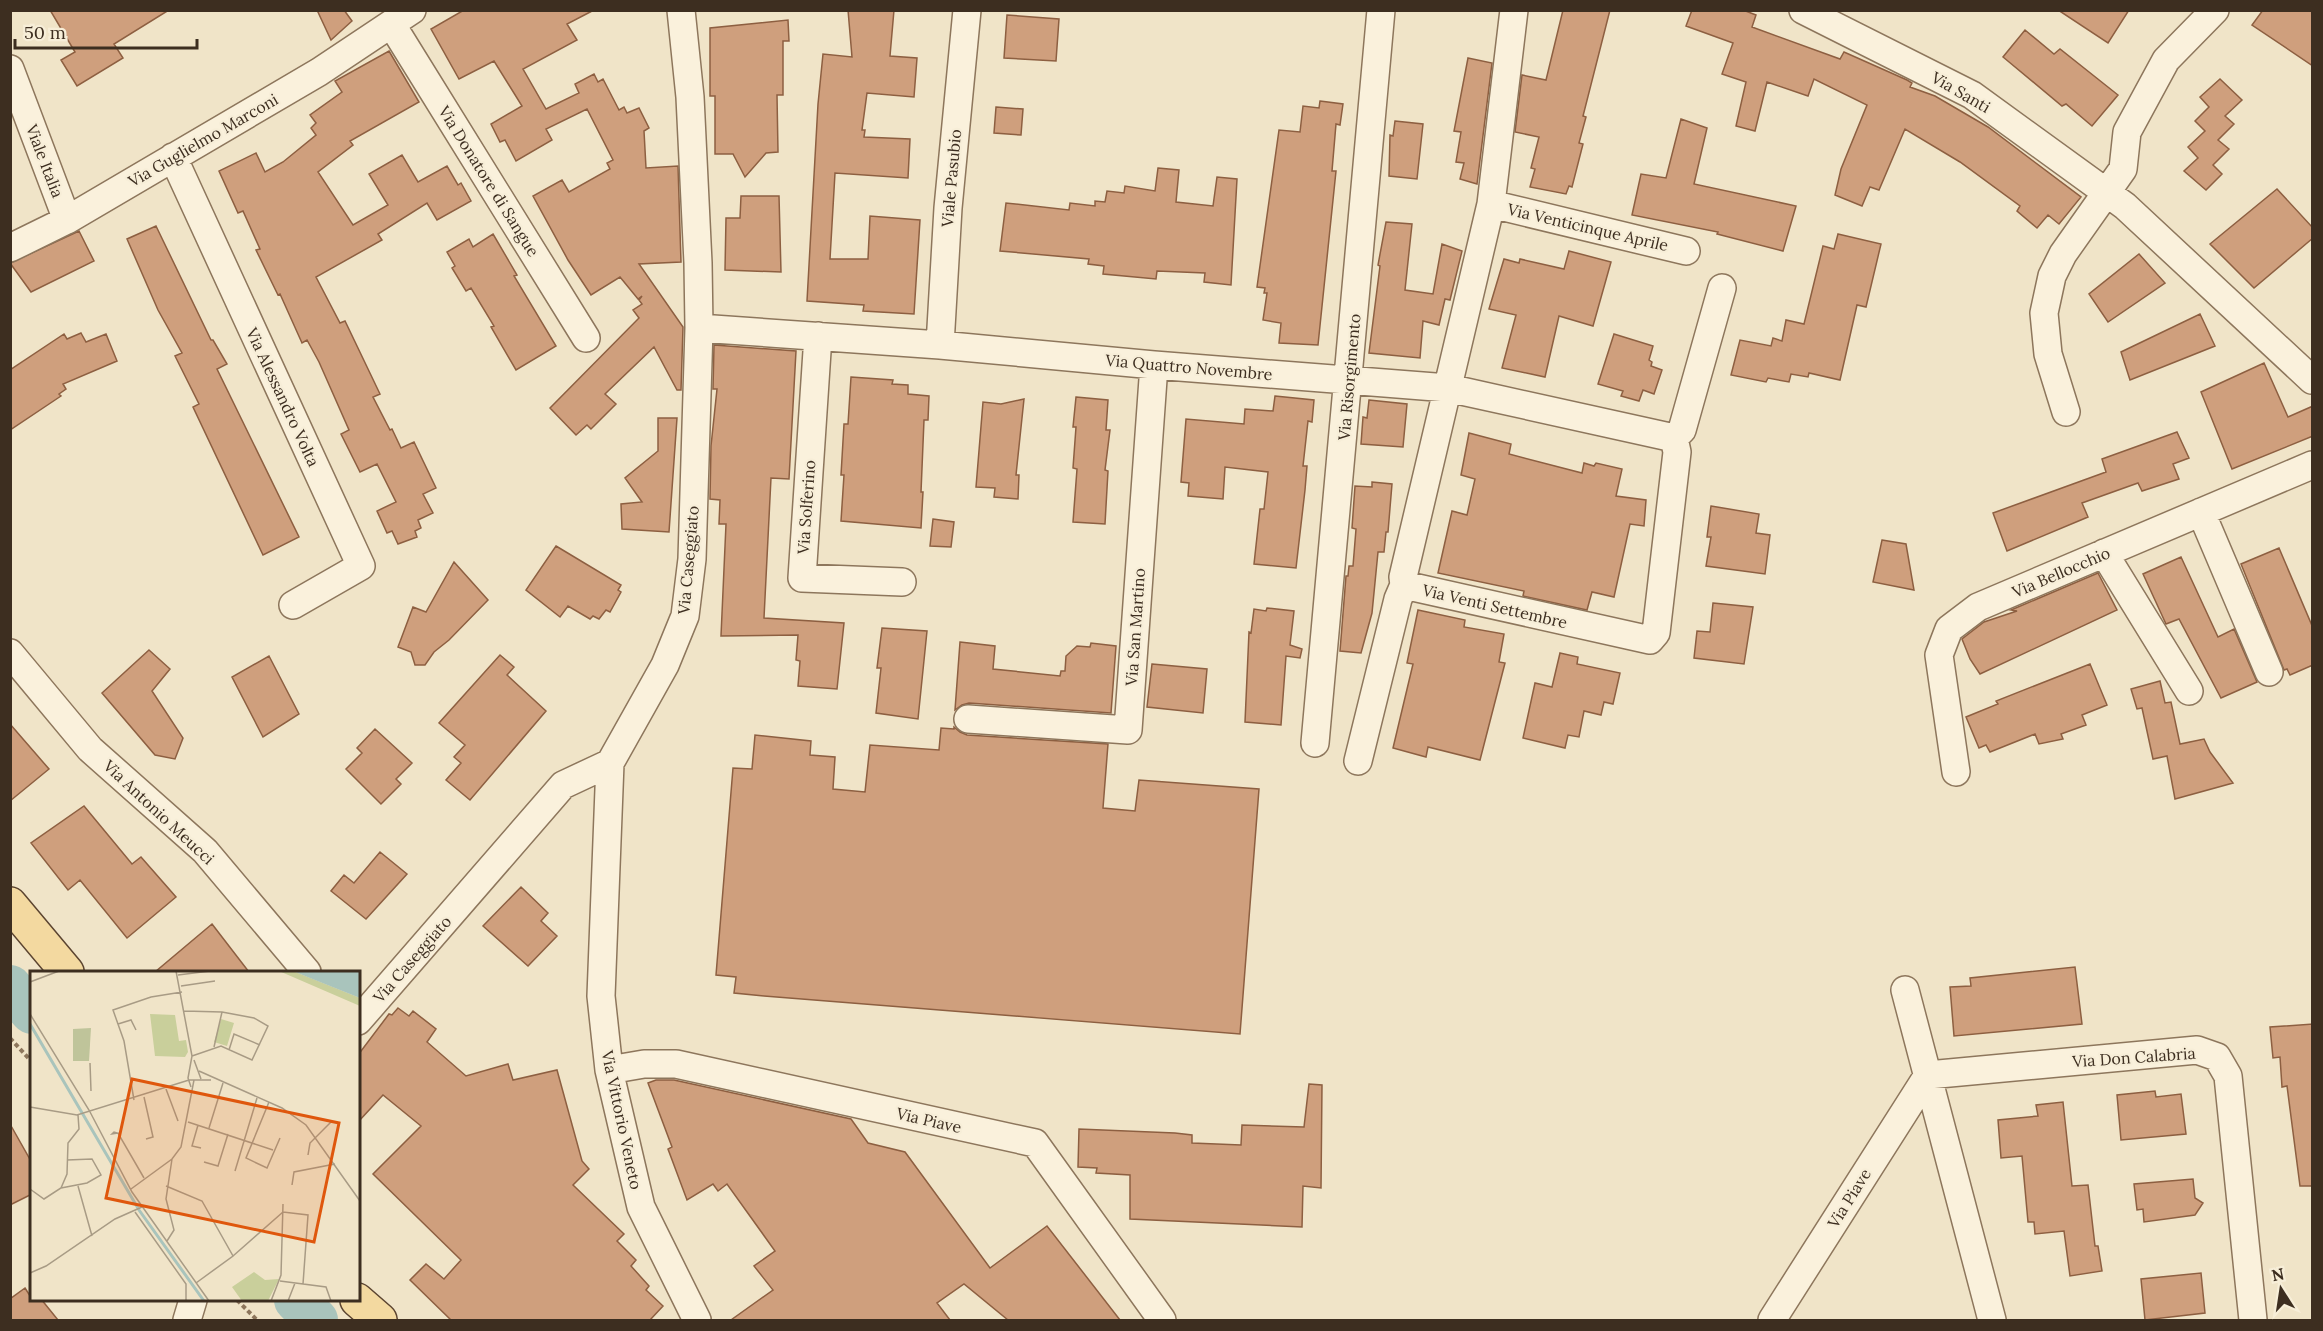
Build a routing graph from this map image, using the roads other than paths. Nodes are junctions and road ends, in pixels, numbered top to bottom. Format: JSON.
{"nodes":[{"id":1,"x":681,"y":10,"type":"edge"},
{"id":2,"x":967,"y":10,"type":"edge"},
{"id":3,"x":1381,"y":10,"type":"edge"},
{"id":4,"x":1514,"y":10,"type":"edge"},
{"id":5,"x":1803,"y":10,"type":"edge"},
{"id":6,"x":2216,"y":10,"type":"edge"},
{"id":7,"x":402,"y":17,"type":"edge"},
{"id":8,"x":10,"y":69,"type":"edge"},
{"id":9,"x":173,"y":157,"type":"junction"},
{"id":10,"x":2106,"y":194,"type":"junction"},
{"id":11,"x":1491,"y":204,"type":"junction"},
{"id":12,"x":67,"y":220,"type":"junction"},
{"id":13,"x":10,"y":248,"type":"edge"},
{"id":14,"x":1686,"y":250,"type":"dead end"},
{"id":15,"x":1722,"y":288,"type":"dead end"},
{"id":16,"x":699,"y":328,"type":"junction"},
{"id":17,"x":818,"y":336,"type":"junction"},
{"id":18,"x":586,"y":338,"type":"dead end"},
{"id":19,"x":940,"y":345,"type":"junction"},
{"id":20,"x":1154,"y":365,"type":"junction"},
{"id":21,"x":1349,"y":379,"type":"junction"},
{"id":22,"x":2313,"y":380,"type":"edge"},
{"id":23,"x":1448,"y":388,"type":"junction"},
{"id":24,"x":2066,"y":412,"type":"dead end"},
{"id":25,"x":1674,"y":438,"type":"junction"},
{"id":26,"x":2313,"y":465,"type":"edge"},
{"id":27,"x":2201,"y":512,"type":"junction"},
{"id":28,"x":2104,"y":553,"type":"junction"},
{"id":29,"x":902,"y":582,"type":"dead end"},
{"id":30,"x":1404,"y":585,"type":"junction"},
{"id":31,"x":293,"y":605,"type":"dead end"},
{"id":32,"x":10,"y":653,"type":"edge"},
{"id":33,"x":2269,"y":672,"type":"dead end"},
{"id":34,"x":2189,"y":691,"type":"dead end"},
{"id":35,"x":968,"y":719,"type":"dead end"},
{"id":36,"x":1315,"y":743,"type":"dead end"},
{"id":37,"x":1358,"y":761,"type":"dead end"},
{"id":38,"x":610,"y":763,"type":"junction"},
{"id":39,"x":1956,"y":772,"type":"dead end"},
{"id":40,"x":10,"y":904,"type":"edge"},
{"id":41,"x":66,"y":971,"type":"edge"},
{"id":42,"x":306,"y":971,"type":"edge"},
{"id":43,"x":1905,"y":990,"type":"dead end"},
{"id":44,"x":360,"y":1019,"type":"edge"},
{"id":45,"x":609,"y":1070,"type":"junction"},
{"id":46,"x":1928,"y":1075,"type":"junction"},
{"id":47,"x":192,"y":1301,"type":"edge"},
{"id":48,"x":359,"y":1301,"type":"edge"},
{"id":49,"x":187,"y":1320,"type":"edge"},
{"id":50,"x":380,"y":1320,"type":"edge"},
{"id":51,"x":697,"y":1320,"type":"edge"},
{"id":52,"x":1162,"y":1320,"type":"edge"},
{"id":53,"x":1772,"y":1320,"type":"edge"},
{"id":54,"x":1992,"y":1320,"type":"edge"},
{"id":55,"x":2253,"y":1320,"type":"edge"}],
"edges":[{"from":1,"to":16,"type":"street","name":"Via Caseggiato"},
{"from":2,"to":19,"type":"street","name":"Viale Pasubio"},
{"from":3,"to":21,"type":"street","name":"Via Risorgimento"},
{"from":4,"to":11,"type":"street","name":"Via Venticinque Aprile"},
{"from":5,"to":10,"type":"street","name":"Via Santi"},
{"from":6,"to":10,"type":"street"},
{"from":7,"to":9,"type":"street","name":"Via Guglielmo Marconi"},
{"from":7,"to":18,"type":"street","name":"Via Donatore di Sangue"},
{"from":8,"to":12,"type":"street","name":"Viale Italia"},
{"from":9,"to":12,"type":"street","name":"Via Guglielmo Marconi"},
{"from":9,"to":31,"type":"street","name":"Via Alessandro Volta"},
{"from":10,"to":22,"type":"street","name":"Via Santi"},
{"from":10,"to":24,"type":"street"},
{"from":11,"to":14,"type":"street","name":"Via Venticinque Aprile"},
{"from":11,"to":23,"type":"street","name":"Via Venticinque Aprile"},
{"from":12,"to":13,"type":"street","name":"Via Guglielmo Marconi"},
{"from":15,"to":25,"type":"street"},
{"from":16,"to":17,"type":"street","name":"Via Quattro Novembre"},
{"from":16,"to":38,"type":"street","name":"Via Caseggiato"},
{"from":17,"to":19,"type":"street","name":"Via Quattro Novembre"},
{"from":17,"to":29,"type":"street","name":"Via Solferino"},
{"from":19,"to":20,"type":"street","name":"Via Quattro Novembre"},
{"from":20,"to":21,"type":"street","name":"Via Quattro Novembre"},
{"from":20,"to":35,"type":"street","name":"Via San Martino"},
{"from":21,"to":23,"type":"street","name":"Via Quattro Novembre"},
{"from":21,"to":36,"type":"street","name":"Via Risorgimento"},
{"from":23,"to":25,"type":"street","name":"Via Quattro Novembre"},
{"from":23,"to":30,"type":"street","name":"Via Venti Settembre"},
{"from":25,"to":30,"type":"street","name":"Via Venti Settembre"},
{"from":26,"to":27,"type":"street","name":"Via Bellocchio"},
{"from":27,"to":28,"type":"street","name":"Via Bellocchio"},
{"from":27,"to":33,"type":"street"},
{"from":28,"to":34,"type":"street"},
{"from":28,"to":39,"type":"street","name":"Via Bellocchio"},
{"from":30,"to":37,"type":"street"},
{"from":32,"to":42,"type":"street","name":"Via Antonio Meucci"},
{"from":38,"to":44,"type":"street","name":"Via Caseggiato"},
{"from":38,"to":45,"type":"street","name":"Via Vittorio Veneto"},
{"from":40,"to":41,"type":"main road"},
{"from":43,"to":46,"type":"street"},
{"from":45,"to":51,"type":"street","name":"Via Vittorio Veneto"},
{"from":45,"to":52,"type":"street","name":"Via Piave"},
{"from":46,"to":53,"type":"street","name":"Via Piave"},
{"from":46,"to":54,"type":"street"},
{"from":46,"to":55,"type":"street","name":"Via Don Calabria"},
{"from":47,"to":49,"type":"street"},
{"from":48,"to":50,"type":"main road"}]}
